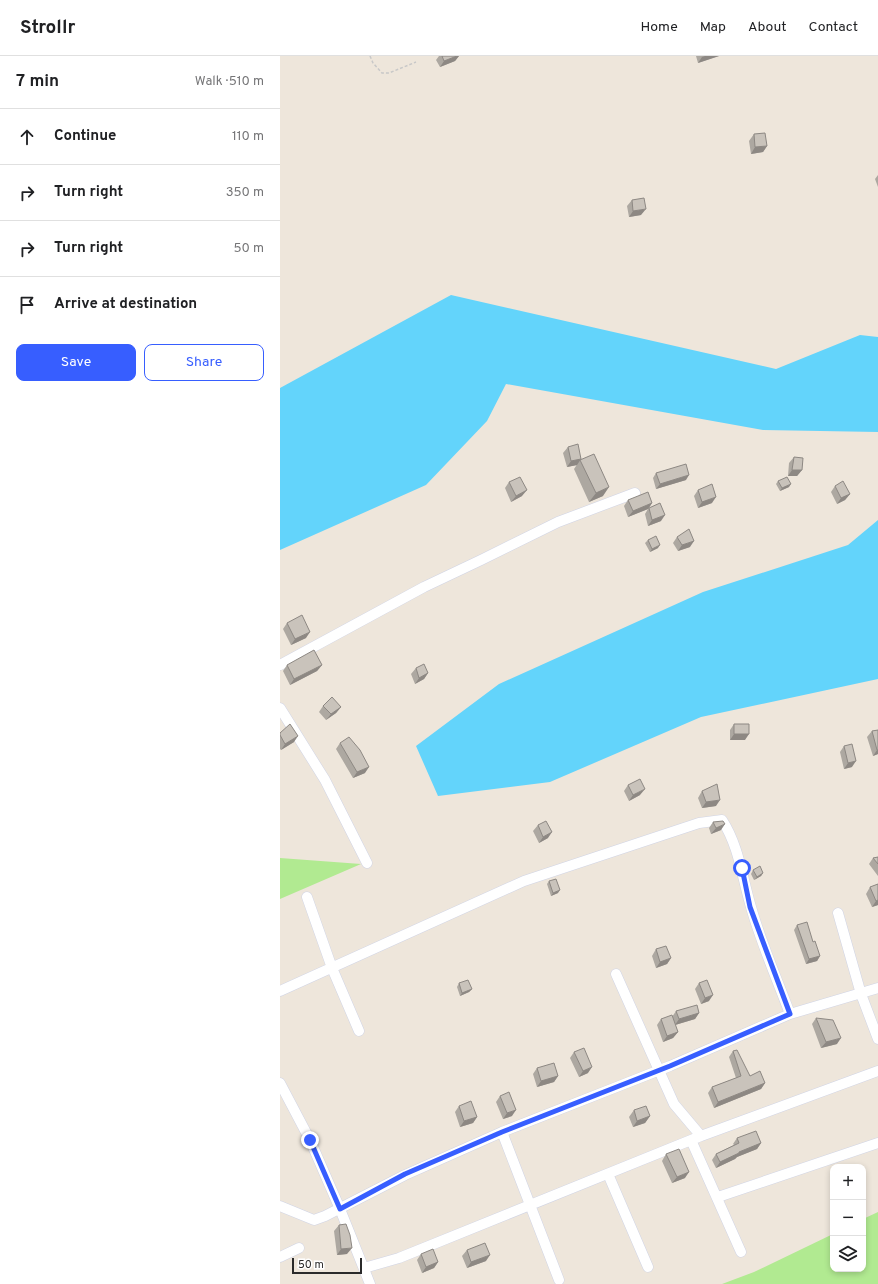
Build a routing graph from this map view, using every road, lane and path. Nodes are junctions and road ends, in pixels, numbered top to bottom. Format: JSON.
{"nodes":[{"id":1,"x":370,"y":56,"type":"edge"},
{"id":2,"x":416,"y":62,"type":"dead end"},
{"id":3,"x":635,"y":493,"type":"dead end"},
{"id":4,"x":280,"y":665,"type":"edge"},
{"id":5,"x":280,"y":708,"type":"edge"},
{"id":6,"x":367,"y":863,"type":"dead end"},
{"id":7,"x":307,"y":897,"type":"dead end"},
{"id":8,"x":838,"y":913,"type":"dead end"},
{"id":9,"x":332,"y":968,"type":"junction"},
{"id":10,"x":616,"y":974,"type":"dead end"},
{"id":11,"x":878,"y":988,"type":"edge"},
{"id":12,"x":280,"y":991,"type":"edge"},
{"id":13,"x":861,"y":994,"type":"junction"},
{"id":14,"x":790,"y":1014,"type":"junction"},
{"id":15,"x":359,"y":1031,"type":"dead end"},
{"id":16,"x":878,"y":1039,"type":"edge"},
{"id":17,"x":659,"y":1070,"type":"junction"},
{"id":18,"x":878,"y":1071,"type":"edge"},
{"id":19,"x":280,"y":1083,"type":"edge"},
{"id":20,"x":502,"y":1132,"type":"junction"},
{"id":21,"x":701,"y":1136,"type":"junction"},
{"id":22,"x":691,"y":1140,"type":"junction"},
{"id":23,"x":878,"y":1143,"type":"edge"},
{"id":24,"x":608,"y":1174,"type":"junction"},
{"id":25,"x":718,"y":1197,"type":"junction"},
{"id":26,"x":531,"y":1205,"type":"junction"},
{"id":27,"x":280,"y":1206,"type":"edge"},
{"id":28,"x":340,"y":1209,"type":"junction"},
{"id":29,"x":298,"y":1248,"type":"dead end"},
{"id":30,"x":741,"y":1252,"type":"dead end"},
{"id":31,"x":280,"y":1257,"type":"edge"},
{"id":32,"x":648,"y":1267,"type":"dead end"},
{"id":33,"x":364,"y":1268,"type":"junction"},
{"id":34,"x":559,"y":1280,"type":"dead end"},
{"id":35,"x":370,"y":1284,"type":"edge"}],
"edges":[{"from":1,"to":2,"type":"path"},
{"from":3,"to":4,"type":"street"},
{"from":5,"to":6,"type":"street"},
{"from":7,"to":9,"type":"street"},
{"from":8,"to":13,"type":"street"},
{"from":9,"to":12,"type":"street"},
{"from":9,"to":14,"type":"street"},
{"from":9,"to":15,"type":"street"},
{"from":10,"to":17,"type":"street"},
{"from":11,"to":13,"type":"street"},
{"from":13,"to":14,"type":"street"},
{"from":13,"to":16,"type":"street"},
{"from":14,"to":17,"type":"street"},
{"from":17,"to":20,"type":"street"},
{"from":17,"to":21,"type":"street"},
{"from":18,"to":21,"type":"street"},
{"from":19,"to":28,"type":"street"},
{"from":20,"to":26,"type":"street"},
{"from":20,"to":28,"type":"street"},
{"from":21,"to":22,"type":"street"},
{"from":22,"to":24,"type":"street"},
{"from":22,"to":25,"type":"street"},
{"from":23,"to":25,"type":"street"},
{"from":24,"to":26,"type":"street"},
{"from":24,"to":32,"type":"street"},
{"from":25,"to":30,"type":"street"},
{"from":26,"to":33,"type":"street"},
{"from":26,"to":34,"type":"street"},
{"from":27,"to":28,"type":"street"},
{"from":28,"to":33,"type":"street"},
{"from":29,"to":31,"type":"street"},
{"from":33,"to":35,"type":"street"}]}
